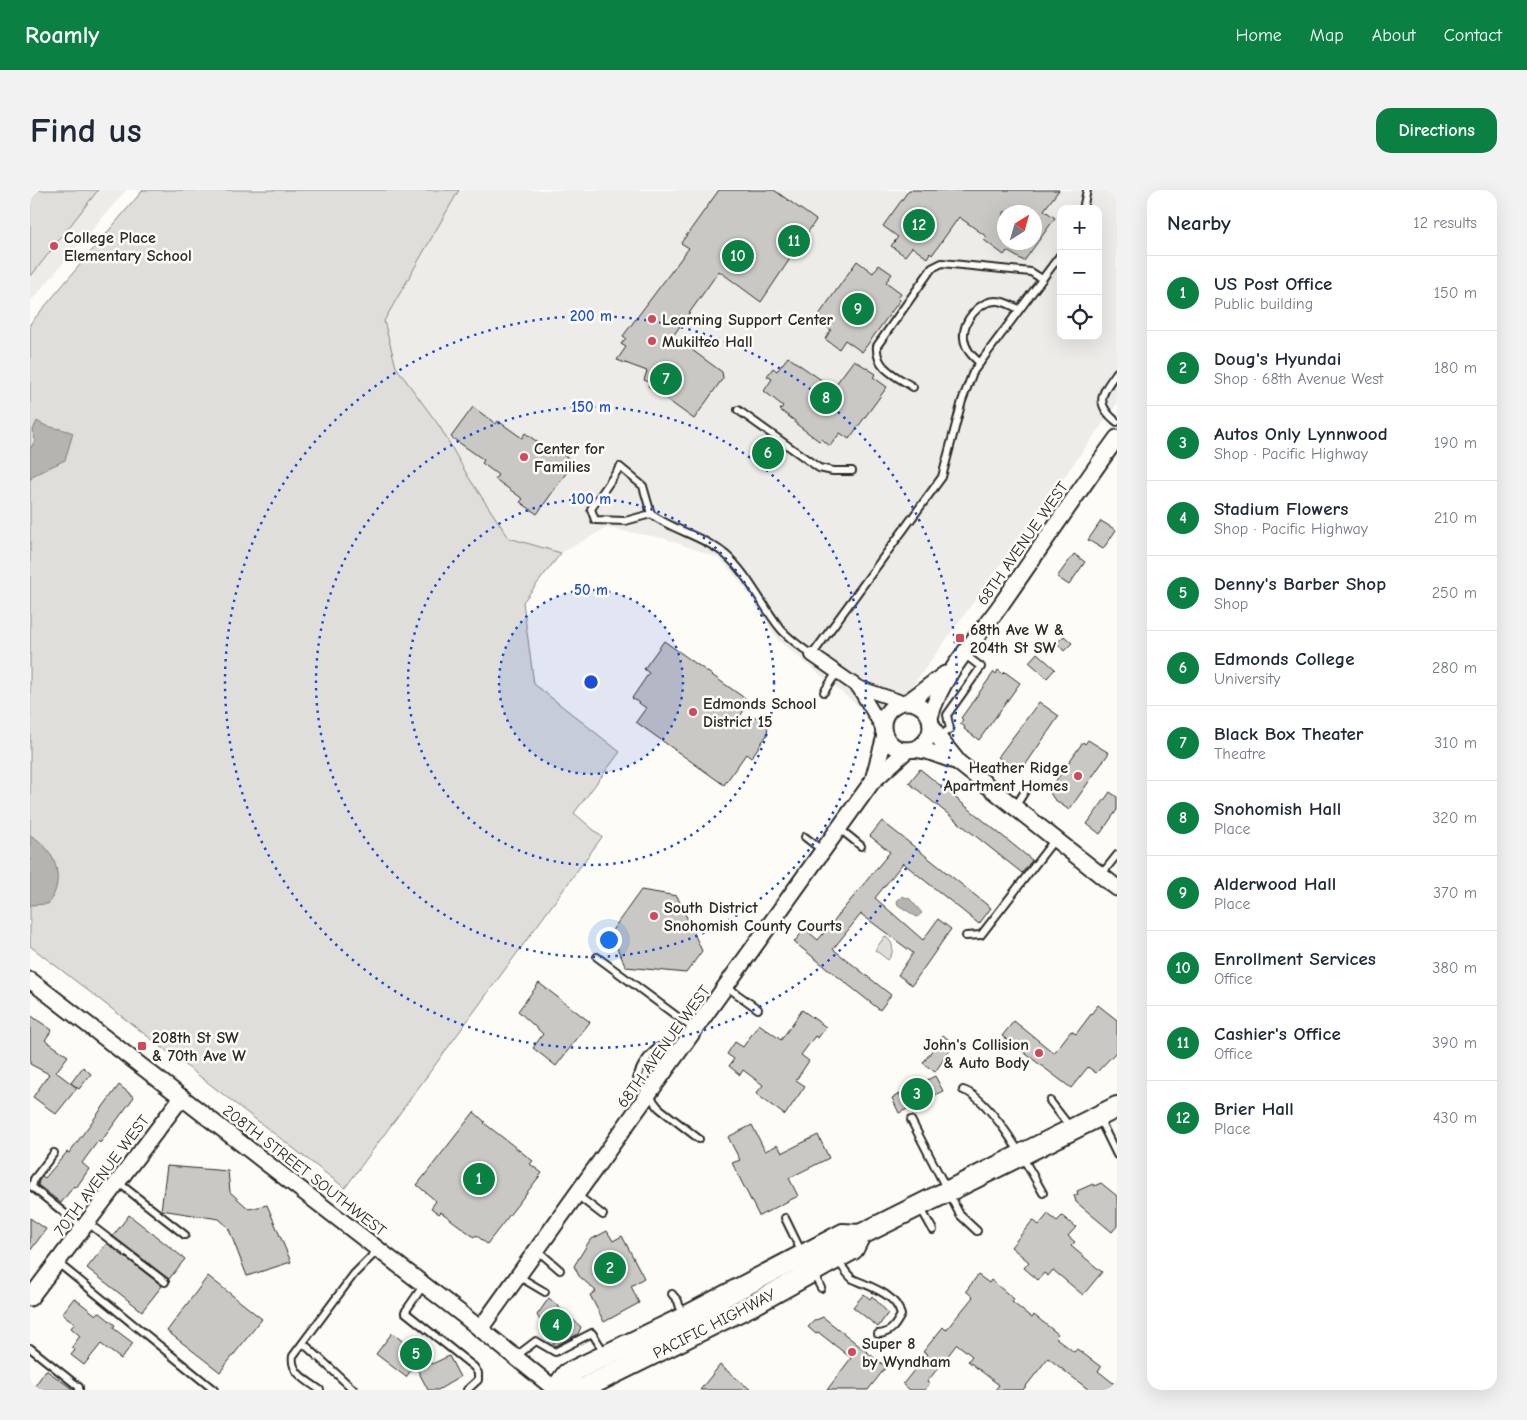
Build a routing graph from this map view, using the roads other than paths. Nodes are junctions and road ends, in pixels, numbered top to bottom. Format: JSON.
{"nodes":[{"id":1,"x":1087,"y":190,"type":"edge"},
{"id":2,"x":1084,"y":205,"type":"edge"},
{"id":3,"x":1057,"y":259,"type":"edge"},
{"id":4,"x":1042,"y":279,"type":"junction"},
{"id":5,"x":1019,"y":309,"type":"junction"},
{"id":6,"x":980,"y":363,"type":"junction"},
{"id":7,"x":1117,"y":372,"type":"edge"},
{"id":8,"x":913,"y":387,"type":"dead end"},
{"id":9,"x":738,"y":410,"type":"dead end"},
{"id":10,"x":1117,"y":422,"type":"edge"},
{"id":11,"x":1117,"y":438,"type":"edge"},
{"id":12,"x":852,"y":471,"type":"dead end"},
{"id":13,"x":651,"y":514,"type":"junction"},
{"id":14,"x":964,"y":653,"type":"junction"},
{"id":15,"x":812,"y":655,"type":"junction"},
{"id":16,"x":953,"y":666,"type":"junction"},
{"id":17,"x":837,"y":672,"type":"junction"},
{"id":18,"x":858,"y":687,"type":"junction"},
{"id":19,"x":824,"y":692,"type":"dead end"},
{"id":20,"x":905,"y":702,"type":"junction"},
{"id":21,"x":933,"y":726,"type":"junction"},
{"id":22,"x":884,"y":732,"type":"junction"},
{"id":23,"x":910,"y":750,"type":"junction"},
{"id":24,"x":959,"y":763,"type":"junction"},
{"id":25,"x":872,"y":782,"type":"junction"},
{"id":26,"x":1028,"y":788,"type":"dead end"},
{"id":27,"x":1015,"y":806,"type":"junction"},
{"id":28,"x":840,"y":829,"type":"junction"},
{"id":29,"x":805,"y":837,"type":"dead end"},
{"id":30,"x":1055,"y":839,"type":"junction"},
{"id":31,"x":861,"y":846,"type":"dead end"},
{"id":32,"x":824,"y":852,"type":"junction"},
{"id":33,"x":1117,"y":855,"type":"edge"},
{"id":34,"x":1101,"y":875,"type":"junction"},
{"id":35,"x":1117,"y":888,"type":"edge"},
{"id":36,"x":966,"y":936,"type":"dead end"},
{"id":37,"x":597,"y":956,"type":"dead end"},
{"id":38,"x":31,"y":982,"type":"edge"},
{"id":39,"x":727,"y":987,"type":"junction"},
{"id":40,"x":758,"y":1010,"type":"dead end"},
{"id":41,"x":695,"y":1030,"type":"junction"},
{"id":42,"x":680,"y":1051,"type":"junction"},
{"id":43,"x":963,"y":1090,"type":"dead end"},
{"id":44,"x":648,"y":1096,"type":"junction"},
{"id":45,"x":182,"y":1097,"type":"junction"},
{"id":46,"x":1050,"y":1101,"type":"dead end"},
{"id":47,"x":1117,"y":1107,"type":"edge"},
{"id":48,"x":1099,"y":1117,"type":"junction"},
{"id":49,"x":911,"y":1120,"type":"dead end"},
{"id":50,"x":1072,"y":1130,"type":"junction"},
{"id":51,"x":699,"y":1139,"type":"dead end"},
{"id":52,"x":54,"y":1153,"type":"dead end"},
{"id":53,"x":1022,"y":1155,"type":"junction"},
{"id":54,"x":1117,"y":1155,"type":"edge"},
{"id":55,"x":118,"y":1182,"type":"junction"},
{"id":56,"x":948,"y":1192,"type":"junction"},
{"id":57,"x":1044,"y":1193,"type":"dead end"},
{"id":58,"x":577,"y":1195,"type":"junction"},
{"id":59,"x":919,"y":1206,"type":"junction"},
{"id":60,"x":603,"y":1215,"type":"dead end"},
{"id":61,"x":785,"y":1218,"type":"dead end"},
{"id":62,"x":85,"y":1225,"type":"junction"},
{"id":63,"x":932,"y":1230,"type":"dead end"},
{"id":64,"x":977,"y":1231,"type":"dead end"},
{"id":65,"x":185,"y":1234,"type":"dead end"},
{"id":66,"x":860,"y":1235,"type":"junction"},
{"id":67,"x":378,"y":1249,"type":"junction"},
{"id":68,"x":537,"y":1250,"type":"junction"},
{"id":69,"x":802,"y":1254,"type":"junction"},
{"id":70,"x":837,"y":1259,"type":"junction"},
{"id":71,"x":57,"y":1262,"type":"junction"},
{"id":72,"x":560,"y":1270,"type":"dead end"},
{"id":73,"x":518,"y":1276,"type":"junction"},
{"id":74,"x":165,"y":1282,"type":"dead end"},
{"id":75,"x":424,"y":1285,"type":"junction"},
{"id":76,"x":545,"y":1292,"type":"dead end"},
{"id":77,"x":672,"y":1294,"type":"dead end"},
{"id":78,"x":30,"y":1298,"type":"edge"},
{"id":79,"x":683,"y":1318,"type":"junction"},
{"id":80,"x":480,"y":1328,"type":"junction"},
{"id":81,"x":878,"y":1334,"type":"dead end"},
{"id":82,"x":302,"y":1343,"type":"junction"},
{"id":83,"x":30,"y":1348,"type":"edge"},
{"id":84,"x":606,"y":1355,"type":"junction"},
{"id":85,"x":515,"y":1356,"type":"junction"},
{"id":86,"x":79,"y":1390,"type":"edge"},
{"id":87,"x":214,"y":1390,"type":"edge"},
{"id":88,"x":320,"y":1390,"type":"edge"},
{"id":89,"x":354,"y":1390,"type":"edge"},
{"id":90,"x":467,"y":1390,"type":"edge"},
{"id":91,"x":556,"y":1390,"type":"edge"}],
"edges":[{"from":1,"to":2,"type":"lane"},
{"from":3,"to":4,"type":"lane"},
{"from":4,"to":5,"type":"lane"},
{"from":4,"to":8,"type":"lane"},
{"from":5,"to":6,"type":"lane"},
{"from":5,"to":6,"type":"lane"},
{"from":6,"to":15,"type":"lane"},
{"from":7,"to":10,"type":"lane"},
{"from":9,"to":12,"type":"lane"},
{"from":11,"to":14,"type":"street","name":"68TH AVENUE WEST"},
{"from":13,"to":13,"type":"lane"},
{"from":13,"to":15,"type":"lane"},
{"from":14,"to":16,"type":"street","name":"68TH AVENUE WEST"},
{"from":14,"to":21,"type":"lane"},
{"from":15,"to":17,"type":"street"},
{"from":16,"to":20,"type":"street","name":"68TH AVENUE WEST"},
{"from":16,"to":21,"type":"street","name":"68TH AVENUE WEST"},
{"from":17,"to":18,"type":"street"},
{"from":17,"to":19,"type":"lane"},
{"from":18,"to":20,"type":"street"},
{"from":18,"to":22,"type":"street"},
{"from":20,"to":21,"type":"street"},
{"from":20,"to":22,"type":"street"},
{"from":21,"to":23,"type":"street"},
{"from":21,"to":24,"type":"street"},
{"from":22,"to":23,"type":"street"},
{"from":22,"to":25,"type":"street","name":"68TH AVENUE WEST"},
{"from":23,"to":24,"type":"street"},
{"from":23,"to":25,"type":"street","name":"68TH AVENUE WEST"},
{"from":24,"to":27,"type":"street"},
{"from":25,"to":28,"type":"street","name":"68TH AVENUE WEST"},
{"from":26,"to":27,"type":"lane"},
{"from":27,"to":30,"type":"street"},
{"from":28,"to":31,"type":"lane"},
{"from":28,"to":32,"type":"street","name":"68TH AVENUE WEST"},
{"from":29,"to":32,"type":"lane"},
{"from":30,"to":34,"type":"street"},
{"from":30,"to":36,"type":"lane"},
{"from":32,"to":39,"type":"street","name":"68TH AVENUE WEST"},
{"from":33,"to":34,"type":"lane"},
{"from":34,"to":35,"type":"street"},
{"from":37,"to":41,"type":"lane"},
{"from":38,"to":45,"type":"street","name":"208TH STREET SOUTHWEST"},
{"from":39,"to":40,"type":"lane"},
{"from":39,"to":41,"type":"street","name":"68TH AVENUE WEST"},
{"from":41,"to":42,"type":"street","name":"68TH AVENUE WEST"},
{"from":42,"to":44,"type":"street","name":"68TH AVENUE WEST"},
{"from":42,"to":44,"type":"lane"},
{"from":43,"to":53,"type":"lane"},
{"from":44,"to":51,"type":"lane"},
{"from":44,"to":58,"type":"street","name":"68TH AVENUE WEST"},
{"from":45,"to":55,"type":"street","name":"70TH AVENUE WEST"},
{"from":45,"to":67,"type":"street","name":"208TH STREET SOUTHWEST"},
{"from":46,"to":50,"type":"lane"},
{"from":47,"to":48,"type":"highway","name":"PACIFIC HIGHWAY"},
{"from":48,"to":50,"type":"highway","name":"PACIFIC HIGHWAY"},
{"from":48,"to":54,"type":"lane"},
{"from":49,"to":56,"type":"lane"},
{"from":50,"to":53,"type":"highway","name":"PACIFIC HIGHWAY"},
{"from":52,"to":62,"type":"lane"},
{"from":53,"to":56,"type":"highway","name":"PACIFIC HIGHWAY"},
{"from":53,"to":57,"type":"lane"},
{"from":55,"to":62,"type":"street","name":"70TH AVENUE WEST"},
{"from":55,"to":65,"type":"lane"},
{"from":56,"to":59,"type":"highway","name":"PACIFIC HIGHWAY"},
{"from":56,"to":64,"type":"lane"},
{"from":58,"to":60,"type":"lane"},
{"from":58,"to":68,"type":"street","name":"68TH AVENUE WEST"},
{"from":59,"to":63,"type":"lane"},
{"from":59,"to":66,"type":"highway","name":"PACIFIC HIGHWAY"},
{"from":61,"to":69,"type":"lane"},
{"from":62,"to":71,"type":"street","name":"70TH AVENUE WEST"},
{"from":62,"to":74,"type":"lane"},
{"from":66,"to":69,"type":"highway","name":"PACIFIC HIGHWAY"},
{"from":66,"to":70,"type":"highway","name":"PACIFIC HIGHWAY"},
{"from":67,"to":75,"type":"street","name":"208TH STREET SOUTHWEST"},
{"from":67,"to":82,"type":"lane"},
{"from":68,"to":72,"type":"lane"},
{"from":68,"to":73,"type":"street","name":"68TH AVENUE WEST"},
{"from":69,"to":79,"type":"highway","name":"PACIFIC HIGHWAY"},
{"from":70,"to":81,"type":"lane"},
{"from":70,"to":91,"type":"highway","name":"PACIFIC HIGHWAY"},
{"from":71,"to":78,"type":"street","name":"70TH AVENUE WEST"},
{"from":71,"to":87,"type":"lane"},
{"from":73,"to":76,"type":"lane"},
{"from":73,"to":80,"type":"street","name":"68TH AVENUE WEST"},
{"from":75,"to":80,"type":"street","name":"208TH STREET SOUTHWEST"},
{"from":75,"to":90,"type":"lane"},
{"from":77,"to":79,"type":"lane"},
{"from":79,"to":84,"type":"highway","name":"PACIFIC HIGHWAY"},
{"from":80,"to":85,"type":"street","name":"208TH STREET SOUTHWEST"},
{"from":82,"to":88,"type":"lane"},
{"from":82,"to":89,"type":"lane"},
{"from":83,"to":86,"type":"lane"},
{"from":84,"to":85,"type":"lane"},
{"from":84,"to":91,"type":"highway","name":"PACIFIC HIGHWAY"},
{"from":85,"to":91,"type":"street","name":"208TH STREET SOUTHWEST"}]}
